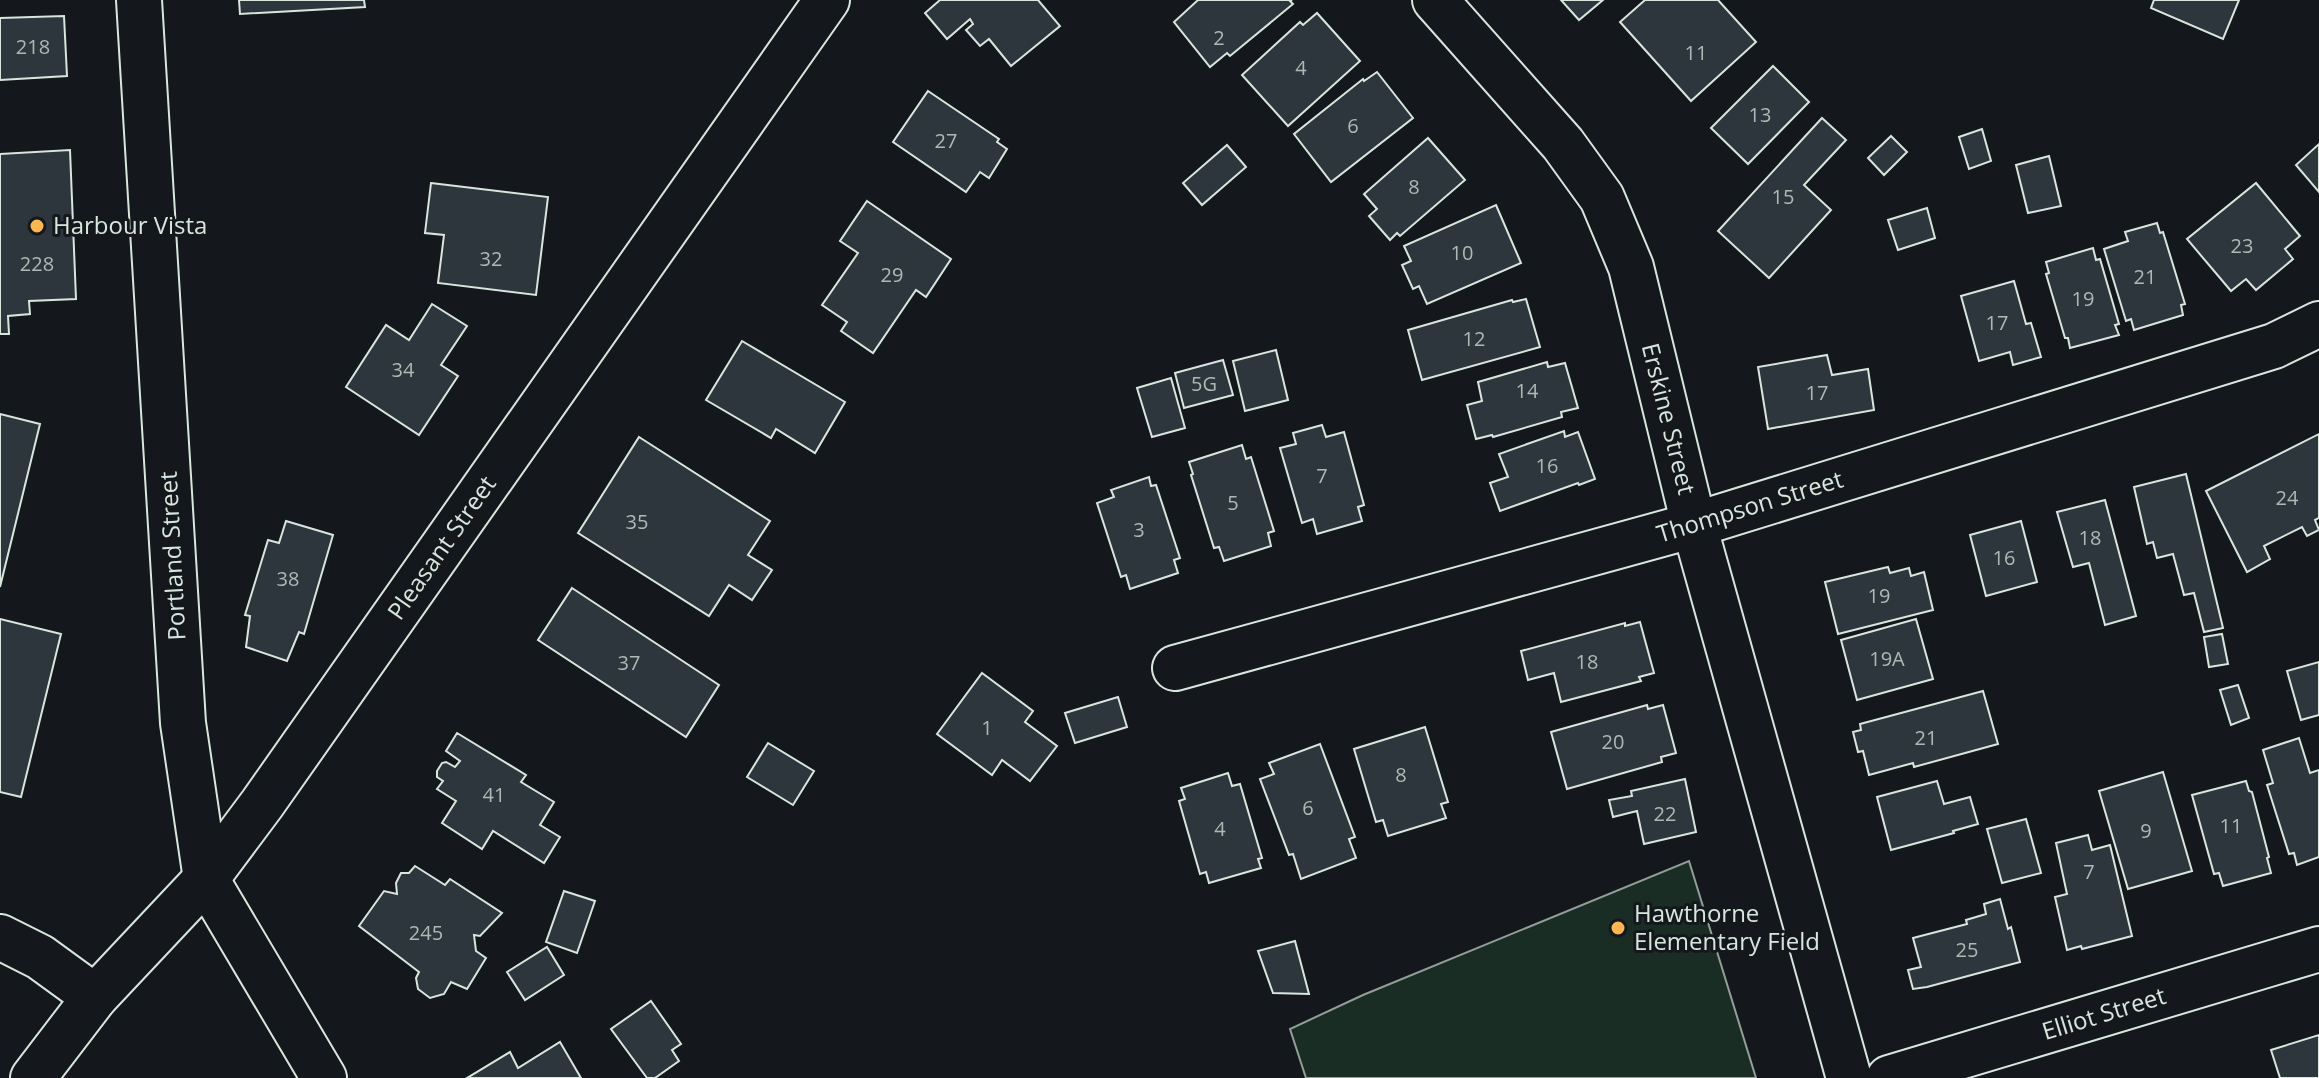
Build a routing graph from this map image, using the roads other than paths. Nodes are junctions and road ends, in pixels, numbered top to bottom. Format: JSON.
{"nodes":[{"id":1,"x":139,"y":0,"type":"edge"},
{"id":2,"x":827,"y":0,"type":"edge"},
{"id":3,"x":1435,"y":0,"type":"edge"},
{"id":4,"x":2319,"y":324,"type":"edge"},
{"id":5,"x":1694,"y":525,"type":"junction"},
{"id":6,"x":1175,"y":668,"type":"dead end"},
{"id":7,"x":206,"y":879,"type":"junction"},
{"id":8,"x":0,"y":937,"type":"edge"},
{"id":9,"x":2319,"y":949,"type":"edge"},
{"id":10,"x":95,"y":997,"type":"junction"},
{"id":11,"x":33,"y":1078,"type":"edge"},
{"id":12,"x":324,"y":1078,"type":"edge"},
{"id":13,"x":1849,"y":1078,"type":"edge"},
{"id":14,"x":1889,"y":1078,"type":"edge"}],
"edges":[{"from":1,"to":7,"type":"street","name":"Portland Street"},
{"from":2,"to":7,"type":"street","name":"Pleasant Street"},
{"from":3,"to":5,"type":"street","name":"Erskine Street"},
{"from":4,"to":5,"type":"street","name":"Thompson Street"},
{"from":5,"to":6,"type":"street","name":"Thompson Street"},
{"from":5,"to":13,"type":"street","name":"Erskine Street"},
{"from":7,"to":10,"type":"street","name":"Pleasant Street"},
{"from":7,"to":12,"type":"street","name":"Portland Street"},
{"from":8,"to":10,"type":"street"},
{"from":9,"to":14,"type":"street","name":"Elliot Street"},
{"from":10,"to":11,"type":"street","name":"Pleasant Street"}]}
